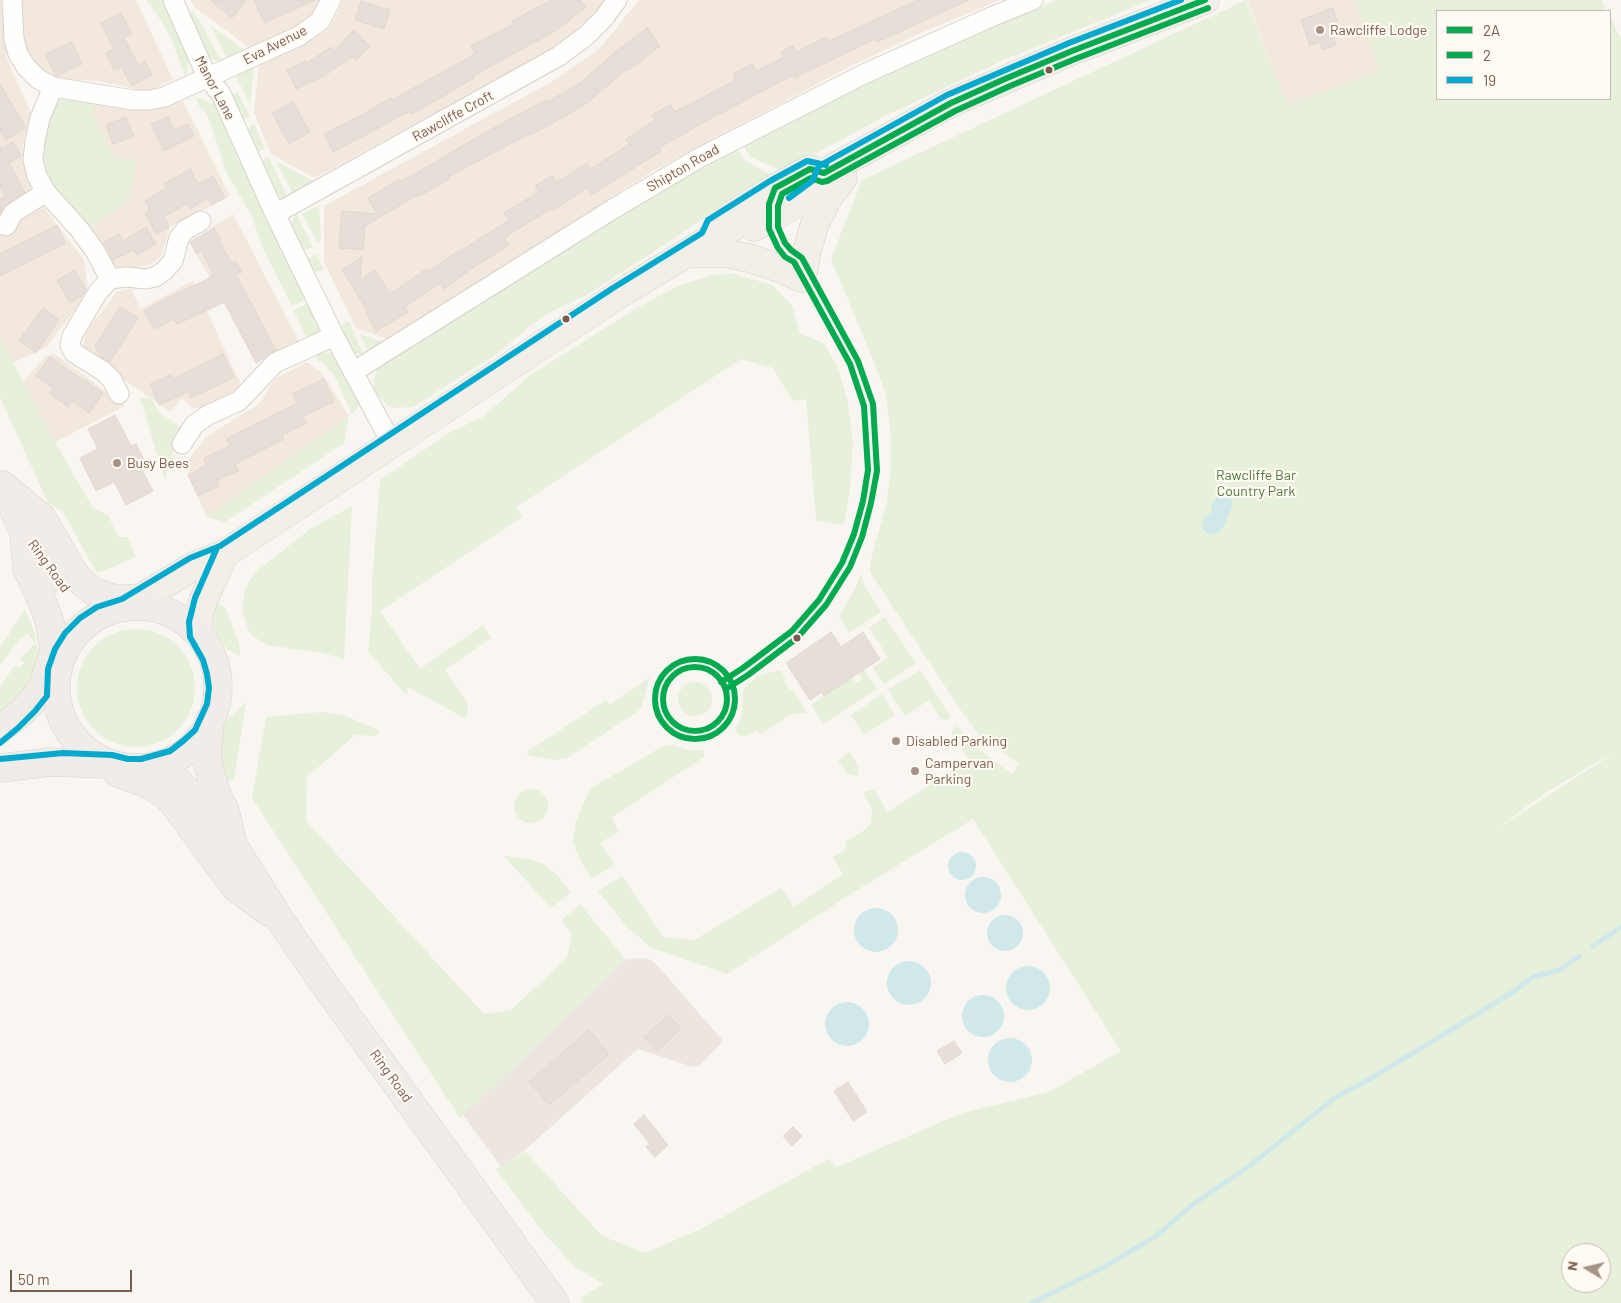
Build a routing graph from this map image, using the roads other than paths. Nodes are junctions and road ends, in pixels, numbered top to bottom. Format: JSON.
{"nodes":[{"id":1,"x":12,"y":0,"type":"edge"},
{"id":2,"x":173,"y":0,"type":"edge"},
{"id":3,"x":331,"y":0,"type":"edge"},
{"id":4,"x":617,"y":0,"type":"edge"},
{"id":5,"x":1033,"y":0,"type":"edge"},
{"id":6,"x":1206,"y":0,"type":"edge"},
{"id":7,"x":7,"y":40,"type":"edge"},
{"id":8,"x":208,"y":77,"type":"junction"},
{"id":9,"x":53,"y":86,"type":"junction"},
{"id":10,"x":864,"y":152,"type":"junction"},
{"id":11,"x":824,"y":173,"type":"junction"},
{"id":12,"x":775,"y":188,"type":"junction"},
{"id":13,"x":46,"y":192,"type":"junction"},
{"id":14,"x":275,"y":214,"type":"junction"},
{"id":15,"x":770,"y":219,"type":"junction"},
{"id":16,"x":201,"y":221,"type":"dead end"},
{"id":17,"x":6,"y":226,"type":"dead end"},
{"id":18,"x":699,"y":246,"type":"junction"},
{"id":19,"x":110,"y":280,"type":"junction"},
{"id":20,"x":334,"y":336,"type":"junction"},
{"id":21,"x":353,"y":372,"type":"junction"},
{"id":22,"x":119,"y":394,"type":"dead end"},
{"id":23,"x":182,"y":444,"type":"dead end"},
{"id":24,"x":392,"y":444,"type":"junction"},
{"id":25,"x":1,"y":482,"type":"edge"},
{"id":26,"x":24,"y":533,"type":"junction"},
{"id":27,"x":224,"y":554,"type":"junction"},
{"id":28,"x":133,"y":603,"type":"junction"},
{"id":29,"x":100,"y":615,"type":"junction"},
{"id":30,"x":198,"y":634,"type":"junction"},
{"id":31,"x":56,"y":657,"type":"junction"},
{"id":32,"x":56,"y":699,"type":"junction"},
{"id":33,"x":210,"y":720,"type":"junction"},
{"id":34,"x":0,"y":729,"type":"edge"},
{"id":35,"x":0,"y":754,"type":"edge"},
{"id":36,"x":80,"y":762,"type":"junction"},
{"id":37,"x":112,"y":764,"type":"junction"},
{"id":38,"x":157,"y":765,"type":"junction"},
{"id":39,"x":0,"y":768,"type":"edge"},
{"id":40,"x":233,"y":845,"type":"junction"},
{"id":41,"x":280,"y":920,"type":"junction"},
{"id":42,"x":555,"y":1303,"type":"edge"}],
"edges":[{"from":1,"to":7,"type":"street"},
{"from":2,"to":8,"type":"street","name":"Manor Lane"},
{"from":3,"to":8,"type":"street","name":"Eva Avenue"},
{"from":4,"to":14,"type":"street","name":"Rawcliffe Croft"},
{"from":5,"to":21,"type":"street","name":"Shipton Road"},
{"from":6,"to":10,"type":"main road"},
{"from":7,"to":9,"type":"street"},
{"from":8,"to":9,"type":"street","name":"Eva Avenue"},
{"from":8,"to":14,"type":"street","name":"Manor Lane"},
{"from":9,"to":13,"type":"street"},
{"from":10,"to":11,"type":"main road"},
{"from":10,"to":18,"type":"main road"},
{"from":11,"to":12,"type":"main road"},
{"from":11,"to":15,"type":"main road"},
{"from":12,"to":15,"type":"main road"},
{"from":12,"to":18,"type":"main road"},
{"from":13,"to":17,"type":"street"},
{"from":13,"to":19,"type":"street"},
{"from":14,"to":20,"type":"street","name":"Manor Lane"},
{"from":15,"to":18,"type":"main road"},
{"from":16,"to":19,"type":"street"},
{"from":18,"to":24,"type":"main road"},
{"from":19,"to":22,"type":"street"},
{"from":20,"to":21,"type":"street","name":"Manor Lane"},
{"from":20,"to":23,"type":"street"},
{"from":21,"to":24,"type":"street","name":"Manor Lane"},
{"from":24,"to":27,"type":"main road"},
{"from":25,"to":26,"type":"highway","name":"Ring Road"},
{"from":25,"to":28,"type":"highway"},
{"from":26,"to":29,"type":"highway","name":"Ring Road"},
{"from":26,"to":31,"type":"highway","name":"Ring Road"},
{"from":27,"to":28,"type":"main road"},
{"from":27,"to":30,"type":"main road"},
{"from":28,"to":29,"type":"highway"},
{"from":28,"to":30,"type":"highway"},
{"from":29,"to":31,"type":"highway"},
{"from":30,"to":33,"type":"highway"},
{"from":31,"to":32,"type":"highway"},
{"from":31,"to":34,"type":"highway"},
{"from":32,"to":35,"type":"highway"},
{"from":32,"to":37,"type":"highway"},
{"from":33,"to":38,"type":"highway"},
{"from":33,"to":40,"type":"highway","name":"Ring Road"},
{"from":36,"to":37,"type":"highway"},
{"from":36,"to":39,"type":"highway"},
{"from":36,"to":41,"type":"highway"},
{"from":37,"to":38,"type":"highway"},
{"from":38,"to":40,"type":"highway","name":"Ring Road"},
{"from":40,"to":41,"type":"highway","name":"Ring Road"},
{"from":41,"to":42,"type":"highway","name":"Ring Road"}]}
